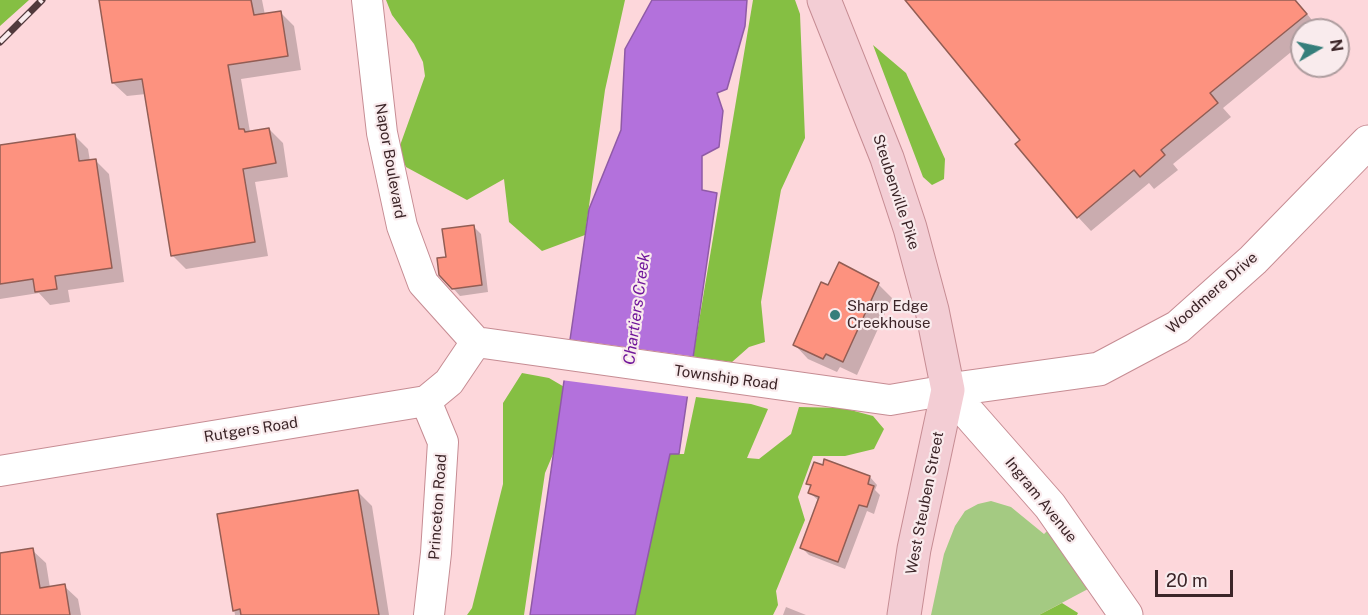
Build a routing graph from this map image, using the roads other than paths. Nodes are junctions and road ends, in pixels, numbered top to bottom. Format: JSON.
{"nodes":[{"id":1,"x":366,"y":0,"type":"edge"},
{"id":2,"x":824,"y":0,"type":"edge"},
{"id":3,"x":1368,"y":142,"type":"edge"},
{"id":4,"x":489,"y":344,"type":"junction"},
{"id":5,"x":948,"y":390,"type":"junction"},
{"id":6,"x":426,"y":401,"type":"junction"},
{"id":7,"x":0,"y":471,"type":"edge"},
{"id":8,"x":429,"y":615,"type":"edge"},
{"id":9,"x":904,"y":615,"type":"edge"},
{"id":10,"x":1126,"y":615,"type":"edge"}],
"edges":[{"from":1,"to":4,"type":"street","name":"Napor Boulevard"},
{"from":2,"to":5,"type":"main road","name":"Steubenville Pike"},
{"from":3,"to":5,"type":"street","name":"Woodmere Drive"},
{"from":4,"to":5,"type":"street","name":"Township Road"},
{"from":4,"to":6,"type":"street"},
{"from":5,"to":9,"type":"main road","name":"West Steuben Street"},
{"from":5,"to":10,"type":"street","name":"Ingram Avenue"},
{"from":6,"to":7,"type":"street","name":"Rutgers Road"},
{"from":6,"to":8,"type":"street","name":"Princeton Road"}]}
